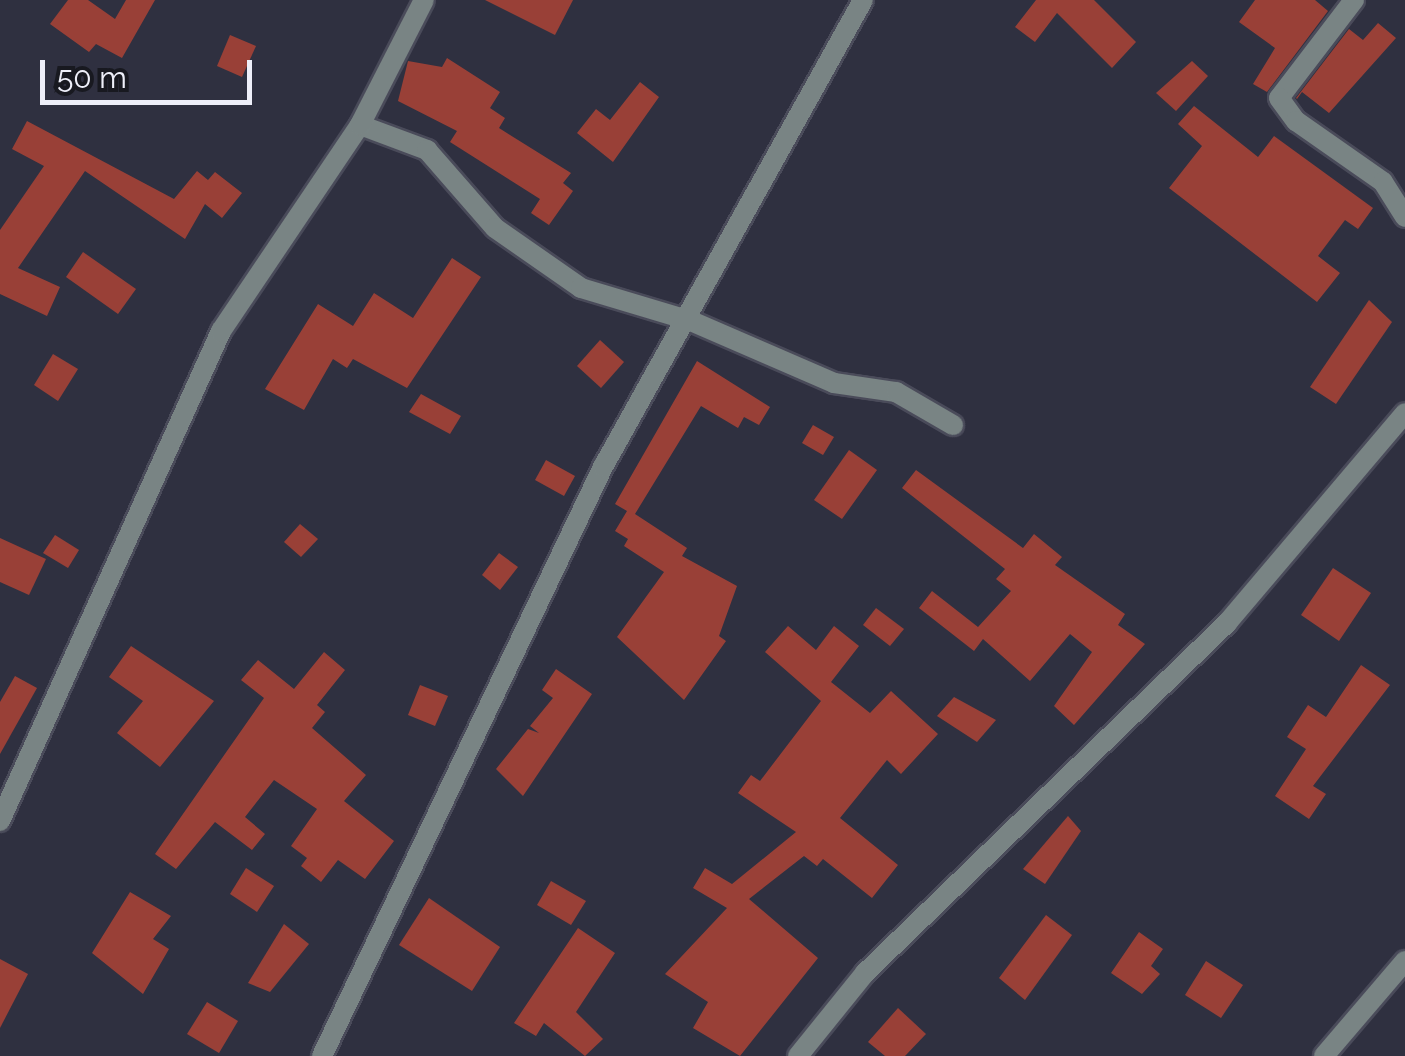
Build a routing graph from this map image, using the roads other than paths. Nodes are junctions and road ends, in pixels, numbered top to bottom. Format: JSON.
{"nodes":[{"id":1,"x":424,"y":0,"type":"edge"},
{"id":2,"x":863,"y":0,"type":"edge"},
{"id":3,"x":1354,"y":0,"type":"edge"},
{"id":4,"x":360,"y":125,"type":"junction"},
{"id":5,"x":1405,"y":218,"type":"edge"},
{"id":6,"x":691,"y":321,"type":"junction"},
{"id":7,"x":1405,"y":413,"type":"edge"},
{"id":8,"x":954,"y":425,"type":"dead end"},
{"id":9,"x":0,"y":821,"type":"edge"},
{"id":10,"x":1405,"y":961,"type":"edge"},
{"id":11,"x":322,"y":1056,"type":"edge"},
{"id":12,"x":798,"y":1056,"type":"edge"},
{"id":13,"x":1324,"y":1056,"type":"edge"}],
"edges":[{"from":1,"to":4,"type":"street"},
{"from":2,"to":6,"type":"street"},
{"from":3,"to":5,"type":"street"},
{"from":4,"to":6,"type":"street"},
{"from":4,"to":9,"type":"street"},
{"from":6,"to":8,"type":"street"},
{"from":6,"to":11,"type":"street"},
{"from":7,"to":12,"type":"street"},
{"from":10,"to":13,"type":"street"}]}
